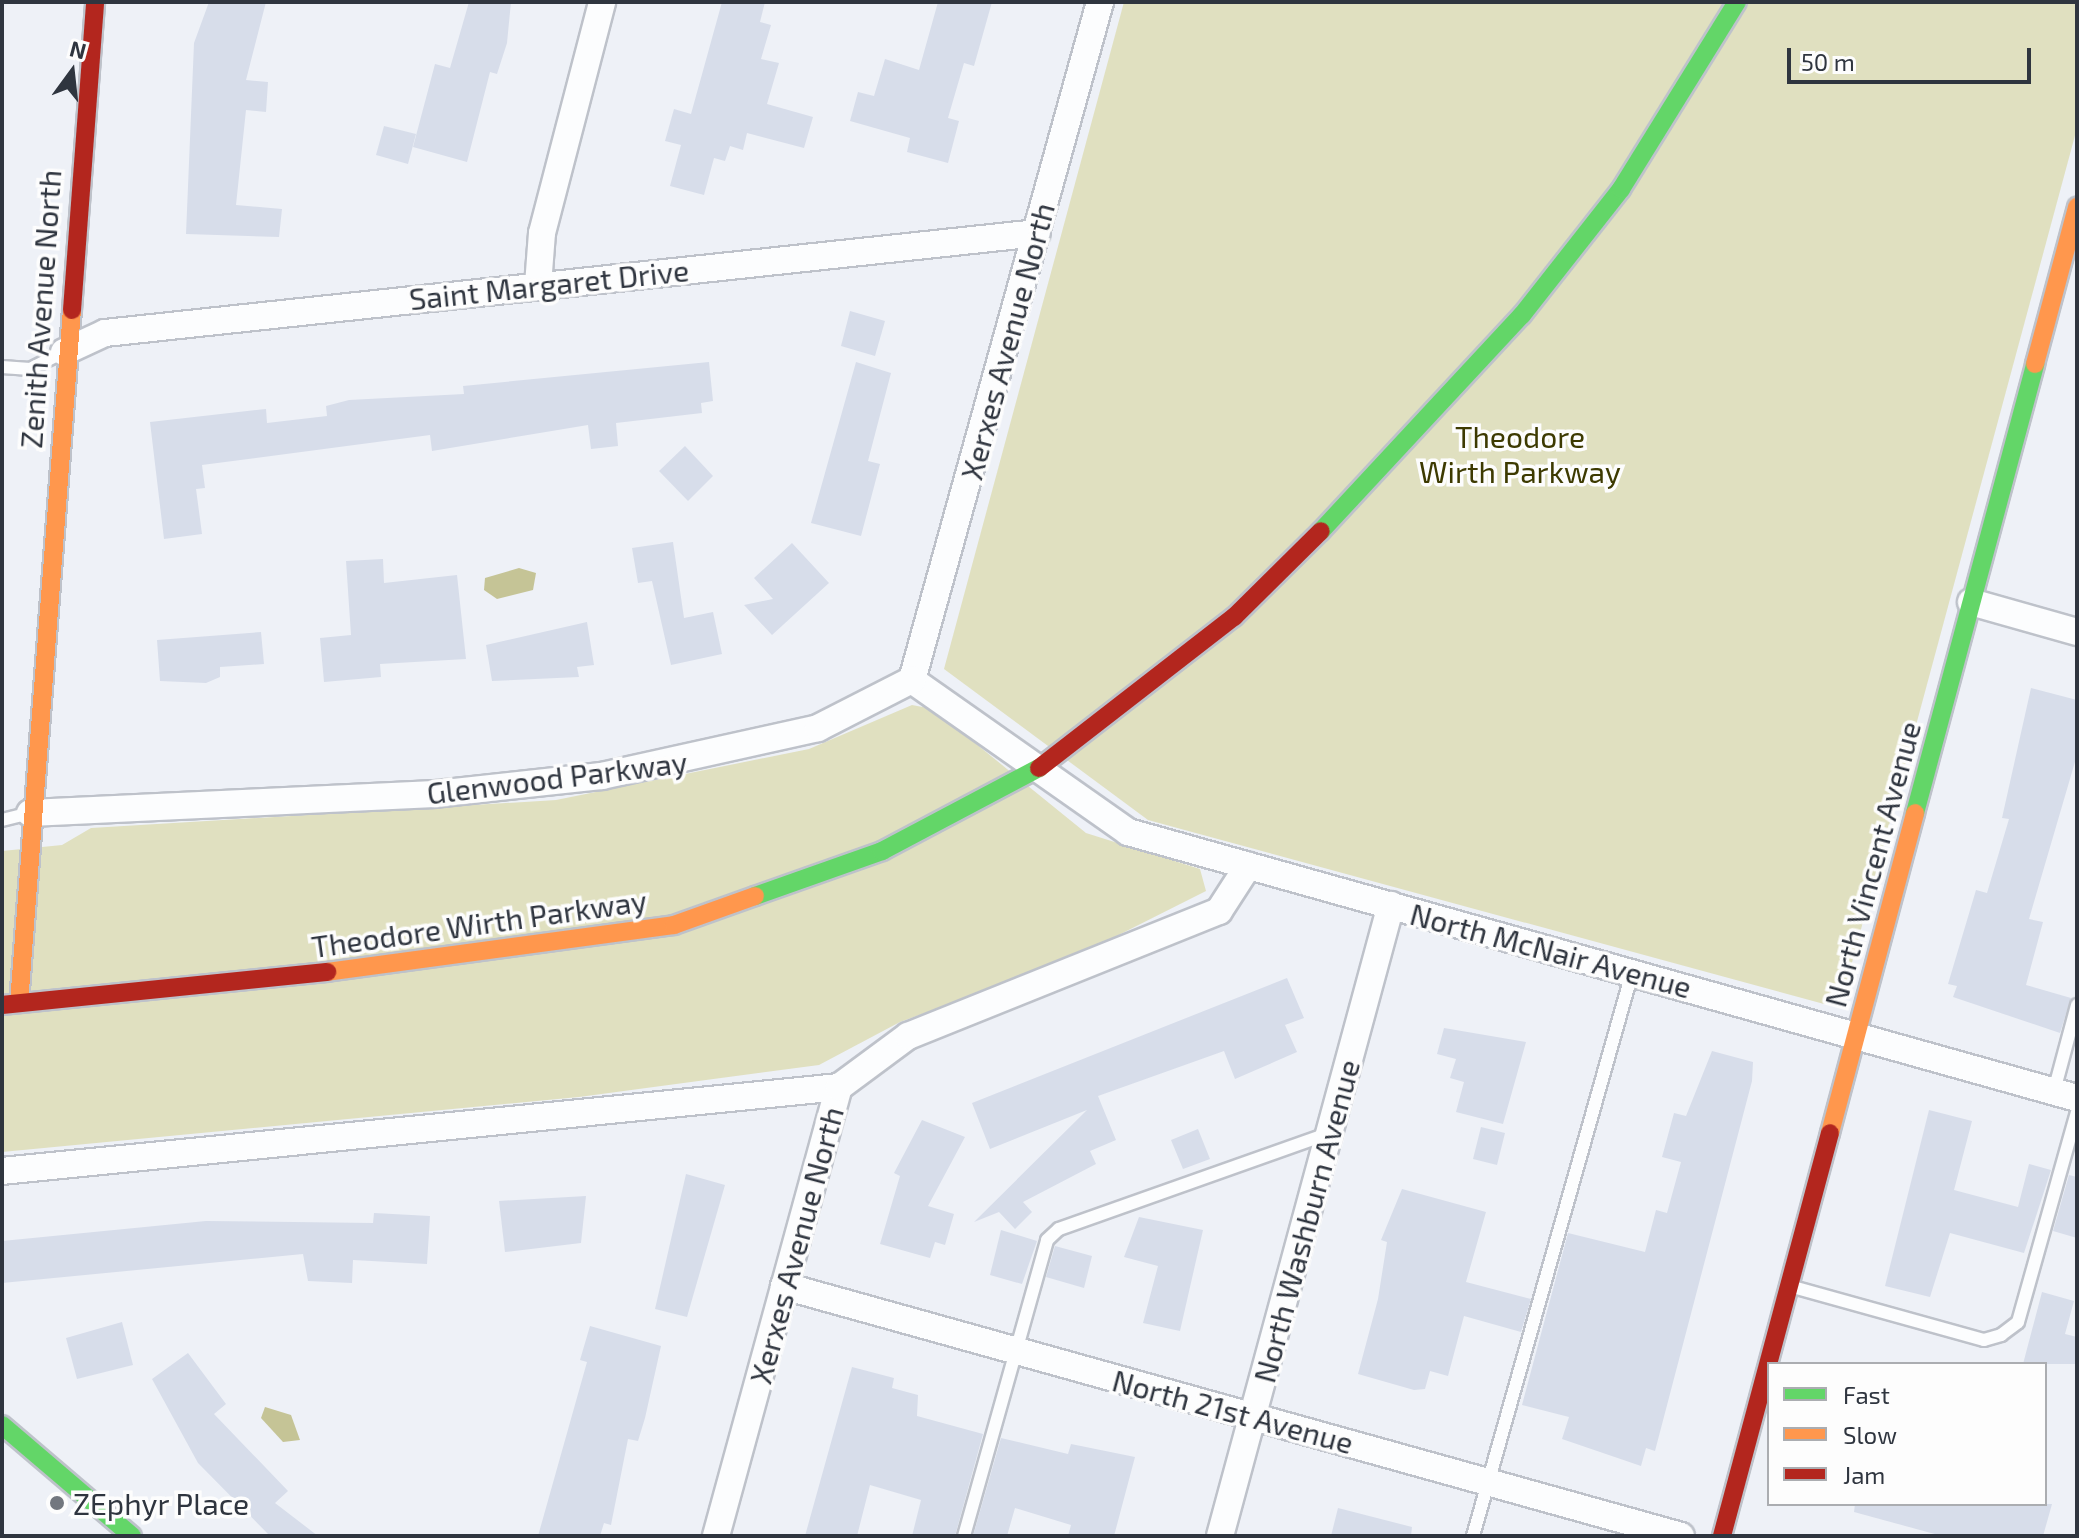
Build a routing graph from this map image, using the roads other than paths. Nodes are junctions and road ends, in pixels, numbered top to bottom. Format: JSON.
{"nodes":[{"id":1,"x":95,"y":2,"type":"edge"},
{"id":2,"x":602,"y":2,"type":"edge"},
{"id":3,"x":1100,"y":2,"type":"edge"},
{"id":4,"x":1737,"y":2,"type":"edge"},
{"id":5,"x":2077,"y":207,"type":"edge"},
{"id":6,"x":1037,"y":233,"type":"junction"},
{"id":7,"x":538,"y":285,"type":"junction"},
{"id":8,"x":64,"y":352,"type":"junction"},
{"id":9,"x":2,"y":367,"type":"edge"},
{"id":10,"x":1971,"y":602,"type":"junction"},
{"id":11,"x":2077,"y":632,"type":"edge"},
{"id":12,"x":912,"y":680,"type":"junction"},
{"id":13,"x":1040,"y":768,"type":"junction"},
{"id":14,"x":30,"y":813,"type":"junction"},
{"id":15,"x":2,"y":820,"type":"edge"},
{"id":16,"x":1248,"y":866,"type":"junction"},
{"id":17,"x":1391,"y":905,"type":"junction"},
{"id":18,"x":1632,"y":972,"type":"junction"},
{"id":19,"x":10,"y":1004,"type":"edge"},
{"id":20,"x":2077,"y":1005,"type":"edge"},
{"id":21,"x":1856,"y":1034,"type":"junction"},
{"id":22,"x":839,"y":1087,"type":"junction"},
{"id":23,"x":2065,"y":1095,"type":"edge"},
{"id":24,"x":2077,"y":1112,"type":"edge"},
{"id":25,"x":1332,"y":1132,"type":"junction"},
{"id":26,"x":2,"y":1171,"type":"edge"},
{"id":27,"x":784,"y":1286,"type":"junction"},
{"id":28,"x":1790,"y":1287,"type":"junction"},
{"id":29,"x":1015,"y":1351,"type":"junction"},
{"id":30,"x":1770,"y":1362,"type":"edge"},
{"id":31,"x":1767,"y":1371,"type":"edge"},
{"id":32,"x":1252,"y":1417,"type":"junction"},
{"id":33,"x":2,"y":1425,"type":"edge"},
{"id":34,"x":1488,"y":1482,"type":"junction"},
{"id":35,"x":124,"y":1534,"type":"edge"},
{"id":36,"x":716,"y":1536,"type":"edge"},
{"id":37,"x":964,"y":1536,"type":"edge"},
{"id":38,"x":1220,"y":1536,"type":"edge"},
{"id":39,"x":1473,"y":1536,"type":"edge"},
{"id":40,"x":1681,"y":1536,"type":"edge"},
{"id":41,"x":1722,"y":1536,"type":"edge"}],
"edges":[{"from":1,"to":8,"type":"street","name":"Zenith Avenue North"},
{"from":2,"to":7,"type":"street"},
{"from":3,"to":6,"type":"street","name":"Xerxes Avenue North"},
{"from":4,"to":13,"type":"street","name":"Theodore Wirth Parkway"},
{"from":5,"to":10,"type":"street","name":"North Vincent Avenue"},
{"from":6,"to":7,"type":"street","name":"Saint Margaret Drive"},
{"from":6,"to":12,"type":"street","name":"Xerxes Avenue North"},
{"from":7,"to":8,"type":"street","name":"Saint Margaret Drive"},
{"from":8,"to":9,"type":"lane"},
{"from":8,"to":14,"type":"street","name":"Zenith Avenue North"},
{"from":10,"to":11,"type":"street"},
{"from":10,"to":21,"type":"street","name":"North Vincent Avenue"},
{"from":12,"to":13,"type":"street"},
{"from":12,"to":14,"type":"street","name":"Glenwood Parkway"},
{"from":13,"to":16,"type":"street","name":"North McNair Avenue"},
{"from":13,"to":19,"type":"street","name":"Theodore Wirth Parkway"},
{"from":14,"to":15,"type":"lane"},
{"from":14,"to":19,"type":"street","name":"Zenith Avenue North"},
{"from":16,"to":17,"type":"street","name":"North McNair Avenue"},
{"from":16,"to":22,"type":"street","name":"Xerxes Avenue North"},
{"from":17,"to":18,"type":"street","name":"North McNair Avenue"},
{"from":17,"to":25,"type":"street","name":"North Washburn Avenue"},
{"from":18,"to":21,"type":"street","name":"North McNair Avenue"},
{"from":18,"to":34,"type":"lane"},
{"from":20,"to":23,"type":"lane"},
{"from":21,"to":23,"type":"street","name":"North McNair Avenue"},
{"from":21,"to":28,"type":"street","name":"North Vincent Avenue"},
{"from":22,"to":26,"type":"street"},
{"from":22,"to":27,"type":"street","name":"Xerxes Avenue North"},
{"from":24,"to":28,"type":"lane"},
{"from":25,"to":29,"type":"lane"},
{"from":25,"to":32,"type":"street","name":"North Washburn Avenue"},
{"from":27,"to":29,"type":"street","name":"North 21st Avenue"},
{"from":27,"to":36,"type":"street","name":"Xerxes Avenue North"},
{"from":28,"to":30,"type":"street","name":"North Vincent Avenue"},
{"from":29,"to":32,"type":"street","name":"North 21st Avenue"},
{"from":29,"to":37,"type":"lane"},
{"from":31,"to":41,"type":"street","name":"North Vincent Avenue"},
{"from":32,"to":34,"type":"street","name":"North 21st Avenue"},
{"from":32,"to":38,"type":"street","name":"North Washburn Avenue"},
{"from":33,"to":35,"type":"street"},
{"from":34,"to":39,"type":"lane"},
{"from":34,"to":40,"type":"street","name":"North 21st Avenue"}]}
